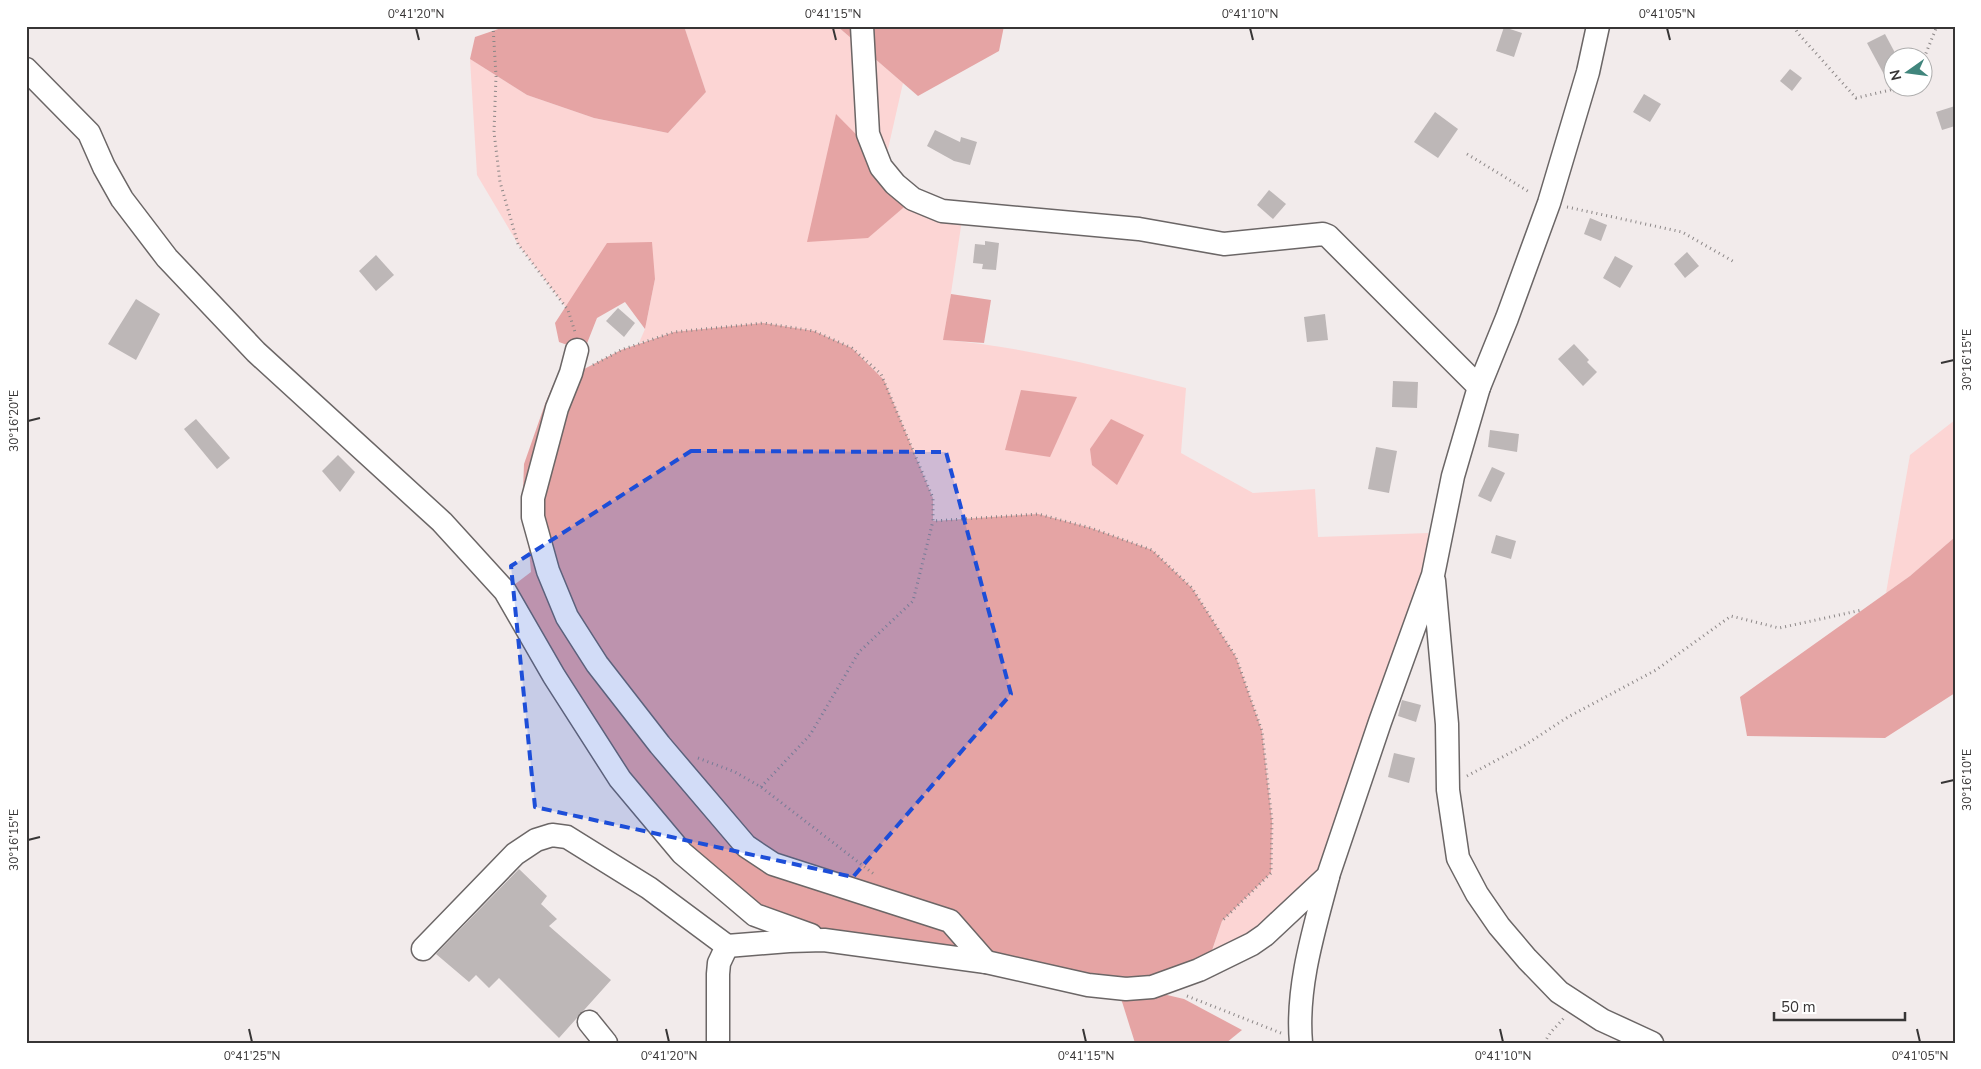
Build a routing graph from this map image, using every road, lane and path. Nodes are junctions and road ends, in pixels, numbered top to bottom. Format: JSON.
{"nodes":[{"id":1,"x":493,"y":26,"type":"edge"},
{"id":2,"x":862,"y":26,"type":"edge"},
{"id":3,"x":1598,"y":26,"type":"edge"},
{"id":4,"x":1794,"y":26,"type":"edge"},
{"id":5,"x":1937,"y":26,"type":"edge"},
{"id":6,"x":1928,"y":48,"type":"edge"},
{"id":7,"x":26,"y":69,"type":"edge"},
{"id":8,"x":1884,"y":91,"type":"edge"},
{"id":9,"x":1467,"y":154,"type":"dead end"},
{"id":10,"x":1549,"y":203,"type":"junction"},
{"id":11,"x":1736,"y":263,"type":"dead end"},
{"id":12,"x":577,"y":350,"type":"joint"},
{"id":13,"x":571,"y":373,"type":"junction"},
{"id":14,"x":1479,"y":387,"type":"junction"},
{"id":15,"x":933,"y":521,"type":"junction"},
{"id":16,"x":1433,"y":575,"type":"junction"},
{"id":17,"x":1862,"y":610,"type":"dead end"},
{"id":18,"x":695,"y":757,"type":"dead end"},
{"id":19,"x":761,"y":787,"type":"junction"},
{"id":20,"x":1448,"y":790,"type":"junction"},
{"id":21,"x":1328,"y":876,"type":"junction"},
{"id":22,"x":882,"y":880,"type":"dead end"},
{"id":23,"x":1222,"y":921,"type":"dead end"},
{"id":24,"x":824,"y":940,"type":"junction"},
{"id":25,"x":727,"y":946,"type":"junction"},
{"id":26,"x":423,"y":949,"type":"dead end"},
{"id":27,"x":986,"y":962,"type":"junction"},
{"id":28,"x":1185,"y":995,"type":"dead end"},
{"id":29,"x":1575,"y":1004,"type":"junction"},
{"id":30,"x":589,"y":1022,"type":"dead end"},
{"id":31,"x":1293,"y":1039,"type":"edge"},
{"id":32,"x":606,"y":1043,"type":"edge"},
{"id":33,"x":718,"y":1043,"type":"edge"},
{"id":34,"x":1544,"y":1043,"type":"edge"},
{"id":35,"x":1652,"y":1043,"type":"edge"}],
"edges":[{"from":1,"to":12,"type":"path"},
{"from":2,"to":14,"type":"street"},
{"from":3,"to":10,"type":"street"},
{"from":4,"to":8,"type":"path"},
{"from":5,"to":6,"type":"path"},
{"from":7,"to":24,"type":"street"},
{"from":9,"to":10,"type":"path"},
{"from":10,"to":11,"type":"path"},
{"from":10,"to":14,"type":"street"},
{"from":12,"to":13,"type":"street"},
{"from":13,"to":15,"type":"path"},
{"from":13,"to":27,"type":"street"},
{"from":14,"to":16,"type":"street"},
{"from":15,"to":19,"type":"path"},
{"from":15,"to":23,"type":"path"},
{"from":16,"to":20,"type":"street"},
{"from":16,"to":21,"type":"street"},
{"from":17,"to":20,"type":"path"},
{"from":18,"to":19,"type":"path"},
{"from":19,"to":22,"type":"path"},
{"from":20,"to":29,"type":"street"},
{"from":21,"to":27,"type":"street"},
{"from":21,"to":31,"type":"street"},
{"from":24,"to":25,"type":"street"},
{"from":24,"to":27,"type":"street"},
{"from":25,"to":26,"type":"street"},
{"from":25,"to":33,"type":"street"},
{"from":28,"to":31,"type":"path"},
{"from":29,"to":34,"type":"path"},
{"from":29,"to":35,"type":"street"},
{"from":30,"to":32,"type":"street"}]}
